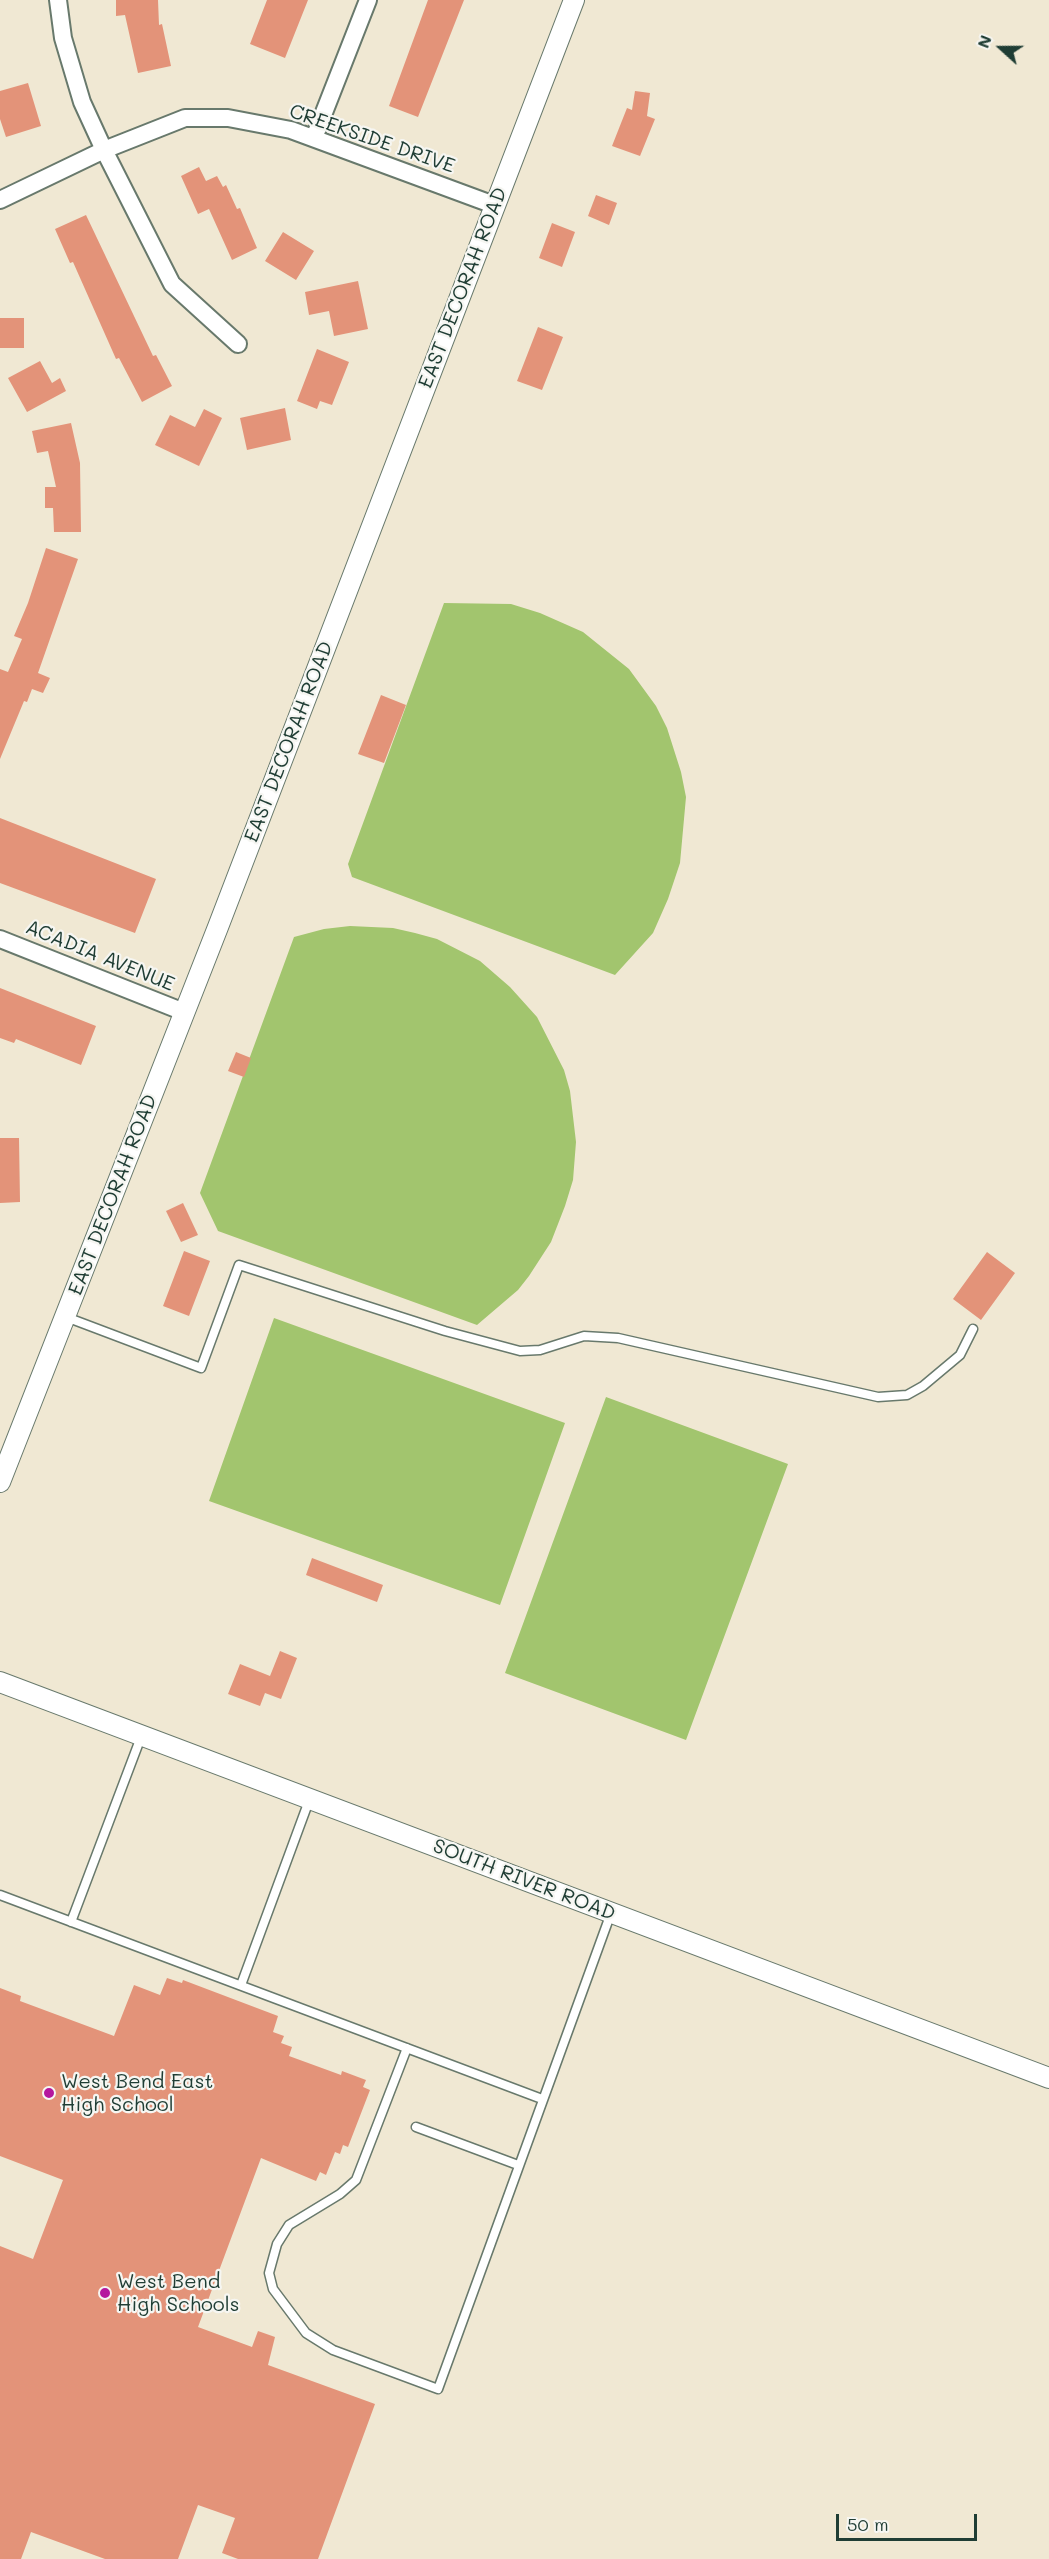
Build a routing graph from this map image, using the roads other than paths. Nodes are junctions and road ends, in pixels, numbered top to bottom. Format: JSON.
{"nodes":[{"id":1,"x":58,"y":0,"type":"edge"},
{"id":2,"x":368,"y":0,"type":"edge"},
{"id":3,"x":574,"y":0,"type":"edge"},
{"id":4,"x":314,"y":138,"type":"junction"},
{"id":5,"x":104,"y":150,"type":"junction"},
{"id":6,"x":0,"y":200,"type":"edge"},
{"id":7,"x":494,"y":205,"type":"junction"},
{"id":8,"x":238,"y":344,"type":"dead end"},
{"id":9,"x":0,"y":939,"type":"edge"},
{"id":10,"x":184,"y":1012,"type":"junction"},
{"id":11,"x":65,"y":1317,"type":"junction"},
{"id":12,"x":973,"y":1329,"type":"dead end"},
{"id":13,"x":0,"y":1482,"type":"edge"},
{"id":14,"x":0,"y":1682,"type":"edge"},
{"id":15,"x":141,"y":1737,"type":"junction"},
{"id":16,"x":310,"y":1798,"type":"junction"},
{"id":17,"x":0,"y":1895,"type":"edge"},
{"id":18,"x":611,"y":1914,"type":"junction"},
{"id":19,"x":71,"y":1922,"type":"junction"},
{"id":20,"x":241,"y":1986,"type":"junction"},
{"id":21,"x":407,"y":2048,"type":"junction"},
{"id":22,"x":1049,"y":2078,"type":"edge"},
{"id":23,"x":542,"y":2098,"type":"junction"},
{"id":24,"x":416,"y":2127,"type":"dead end"},
{"id":25,"x":518,"y":2165,"type":"junction"}],
"edges":[{"from":1,"to":5,"type":"street"},
{"from":2,"to":4,"type":"street"},
{"from":3,"to":7,"type":"street","name":"EAST DECORAH ROAD"},
{"from":4,"to":5,"type":"street","name":"CREEKSIDE DRIVE"},
{"from":4,"to":7,"type":"street","name":"CREEKSIDE DRIVE"},
{"from":5,"to":6,"type":"street","name":"CREEKSIDE DRIVE"},
{"from":5,"to":8,"type":"street"},
{"from":7,"to":10,"type":"street","name":"EAST DECORAH ROAD"},
{"from":9,"to":10,"type":"street","name":"ACADIA AVENUE"},
{"from":10,"to":11,"type":"street","name":"EAST DECORAH ROAD"},
{"from":11,"to":12,"type":"lane"},
{"from":11,"to":13,"type":"street","name":"EAST DECORAH ROAD"},
{"from":14,"to":15,"type":"street","name":"SOUTH RIVER ROAD"},
{"from":15,"to":16,"type":"street","name":"SOUTH RIVER ROAD"},
{"from":15,"to":19,"type":"lane"},
{"from":16,"to":18,"type":"street","name":"SOUTH RIVER ROAD"},
{"from":16,"to":20,"type":"lane"},
{"from":17,"to":19,"type":"lane"},
{"from":18,"to":22,"type":"street","name":"SOUTH RIVER ROAD"},
{"from":18,"to":23,"type":"lane"},
{"from":19,"to":20,"type":"lane"},
{"from":20,"to":21,"type":"lane"},
{"from":21,"to":23,"type":"lane"},
{"from":21,"to":25,"type":"lane"},
{"from":23,"to":25,"type":"lane"},
{"from":24,"to":25,"type":"lane"}]}
